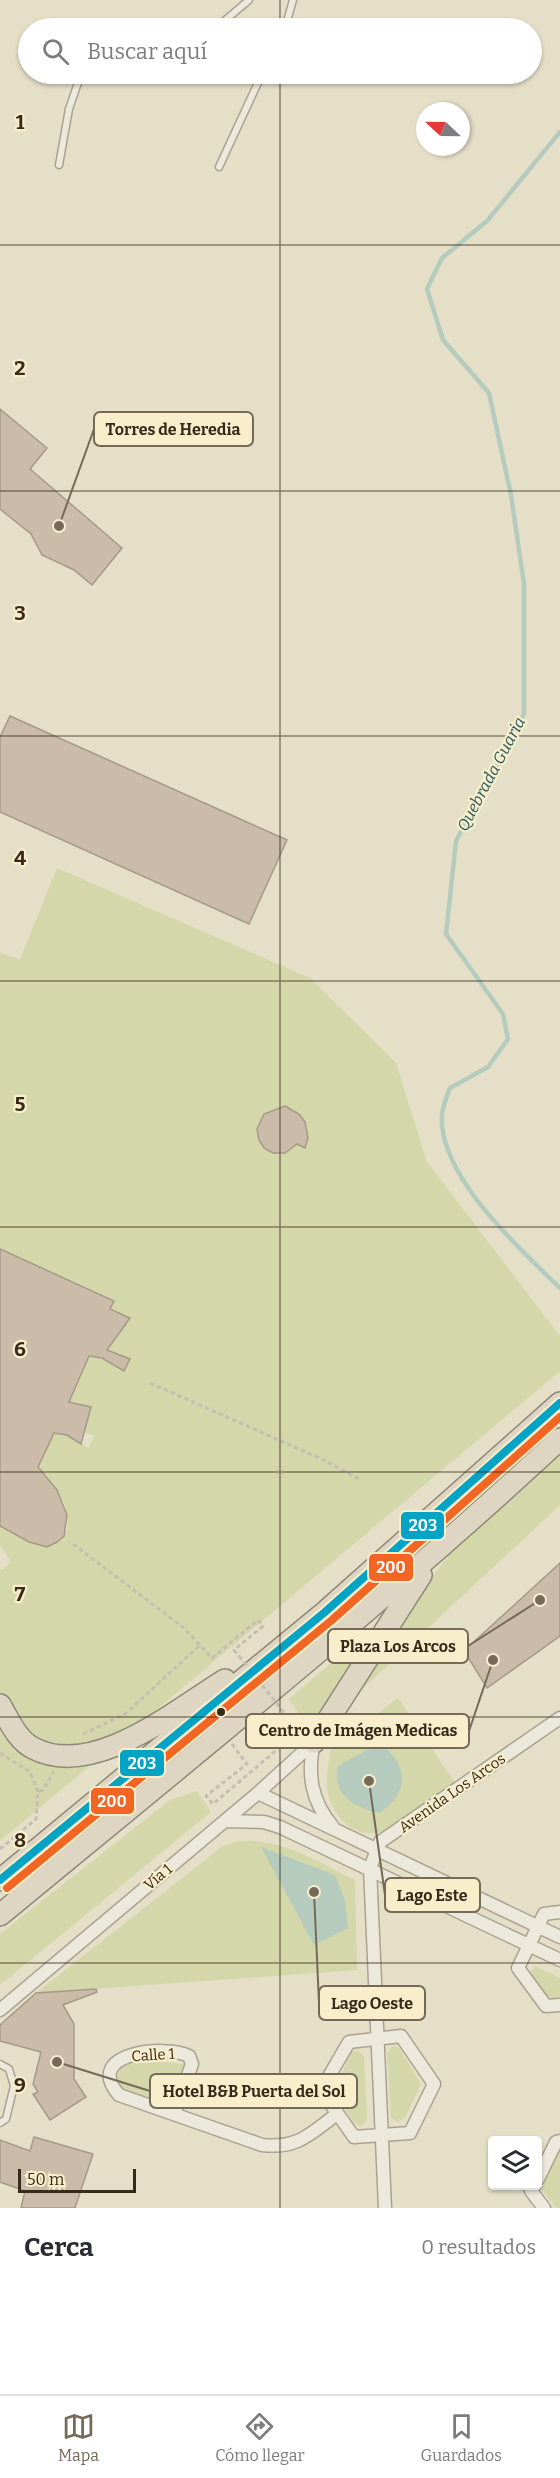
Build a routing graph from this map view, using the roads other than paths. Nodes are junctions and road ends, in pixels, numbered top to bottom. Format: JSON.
{"nodes":[{"id":1,"x":249,"y":0,"type":"edge"},
{"id":2,"x":293,"y":0,"type":"edge"},
{"id":3,"x":228,"y":18,"type":"edge"},
{"id":4,"x":288,"y":18,"type":"edge"},
{"id":5,"x":78,"y":84,"type":"edge"},
{"id":6,"x":257,"y":84,"type":"edge"},
{"id":7,"x":58,"y":165,"type":"dead end"},
{"id":8,"x":219,"y":167,"type":"dead end"},
{"id":9,"x":560,"y":1402,"type":"edge"},
{"id":10,"x":560,"y":1439,"type":"edge"},
{"id":11,"x":434,"y":1555,"type":"junction"},
{"id":12,"x":0,"y":1705,"type":"edge"},
{"id":13,"x":560,"y":1718,"type":"edge"},
{"id":14,"x":314,"y":1742,"type":"junction"},
{"id":15,"x":258,"y":1793,"type":"junction"},
{"id":16,"x":225,"y":1821,"type":"junction"},
{"id":17,"x":336,"y":1831,"type":"junction"},
{"id":18,"x":376,"y":1851,"type":"junction"},
{"id":19,"x":370,"y":1869,"type":"junction"},
{"id":20,"x":0,"y":1880,"type":"edge"},
{"id":21,"x":560,"y":1912,"type":"edge"},
{"id":22,"x":0,"y":1915,"type":"edge"},
{"id":23,"x":538,"y":1927,"type":"junction"},
{"id":24,"x":560,"y":1937,"type":"edge"},
{"id":25,"x":529,"y":1946,"type":"junction"},
{"id":26,"x":560,"y":1960,"type":"edge"},
{"id":27,"x":560,"y":2005,"type":"edge"},
{"id":28,"x":0,"y":2010,"type":"edge"},
{"id":29,"x":379,"y":2038,"type":"junction"},
{"id":30,"x":0,"y":2064,"type":"edge"},
{"id":31,"x":174,"y":2114,"type":"junction"},
{"id":32,"x":337,"y":2114,"type":"junction"},
{"id":33,"x":0,"y":2123,"type":"edge"},
{"id":34,"x":383,"y":2134,"type":"junction"},
{"id":35,"x":560,"y":2141,"type":"edge"},
{"id":36,"x":542,"y":2169,"type":"edge"},
{"id":37,"x":532,"y":2190,"type":"edge"},
{"id":38,"x":385,"y":2208,"type":"edge"},
{"id":39,"x":544,"y":2208,"type":"edge"}],
"edges":[{"from":1,"to":3,"type":"lane"},
{"from":2,"to":4,"type":"lane"},
{"from":5,"to":7,"type":"lane"},
{"from":6,"to":8,"type":"lane"},
{"from":9,"to":12,"type":"highway"},
{"from":9,"to":20,"type":"highway"},
{"from":10,"to":11,"type":"highway"},
{"from":11,"to":14,"type":"highway"},
{"from":11,"to":22,"type":"highway"},
{"from":13,"to":18,"type":"street","name":"Avenida Los Arcos"},
{"from":14,"to":15,"type":"street","name":"Vía 1"},
{"from":14,"to":17,"type":"street"},
{"from":15,"to":16,"type":"street","name":"Vía 1"},
{"from":15,"to":17,"type":"street"},
{"from":16,"to":19,"type":"street"},
{"from":16,"to":28,"type":"street","name":"Vía 1"},
{"from":17,"to":18,"type":"street"},
{"from":18,"to":19,"type":"street","name":"Avenida Los Arcos"},
{"from":18,"to":23,"type":"street"},
{"from":19,"to":25,"type":"street"},
{"from":19,"to":29,"type":"street","name":"Avenida Los Arcos"},
{"from":21,"to":23,"type":"street"},
{"from":23,"to":24,"type":"street"},
{"from":23,"to":25,"type":"street"},
{"from":25,"to":26,"type":"street"},
{"from":25,"to":27,"type":"street"},
{"from":29,"to":32,"type":"street"},
{"from":29,"to":34,"type":"street","name":"Avenida Los Arcos"},
{"from":29,"to":34,"type":"street"},
{"from":30,"to":33,"type":"lane"},
{"from":31,"to":31,"type":"street","name":"Calle 1"},
{"from":31,"to":32,"type":"street","name":"Calle 1"},
{"from":32,"to":34,"type":"street"},
{"from":34,"to":38,"type":"street","name":"Avenida Los Arcos"},
{"from":35,"to":36,"type":"street"},
{"from":37,"to":39,"type":"street"}]}
